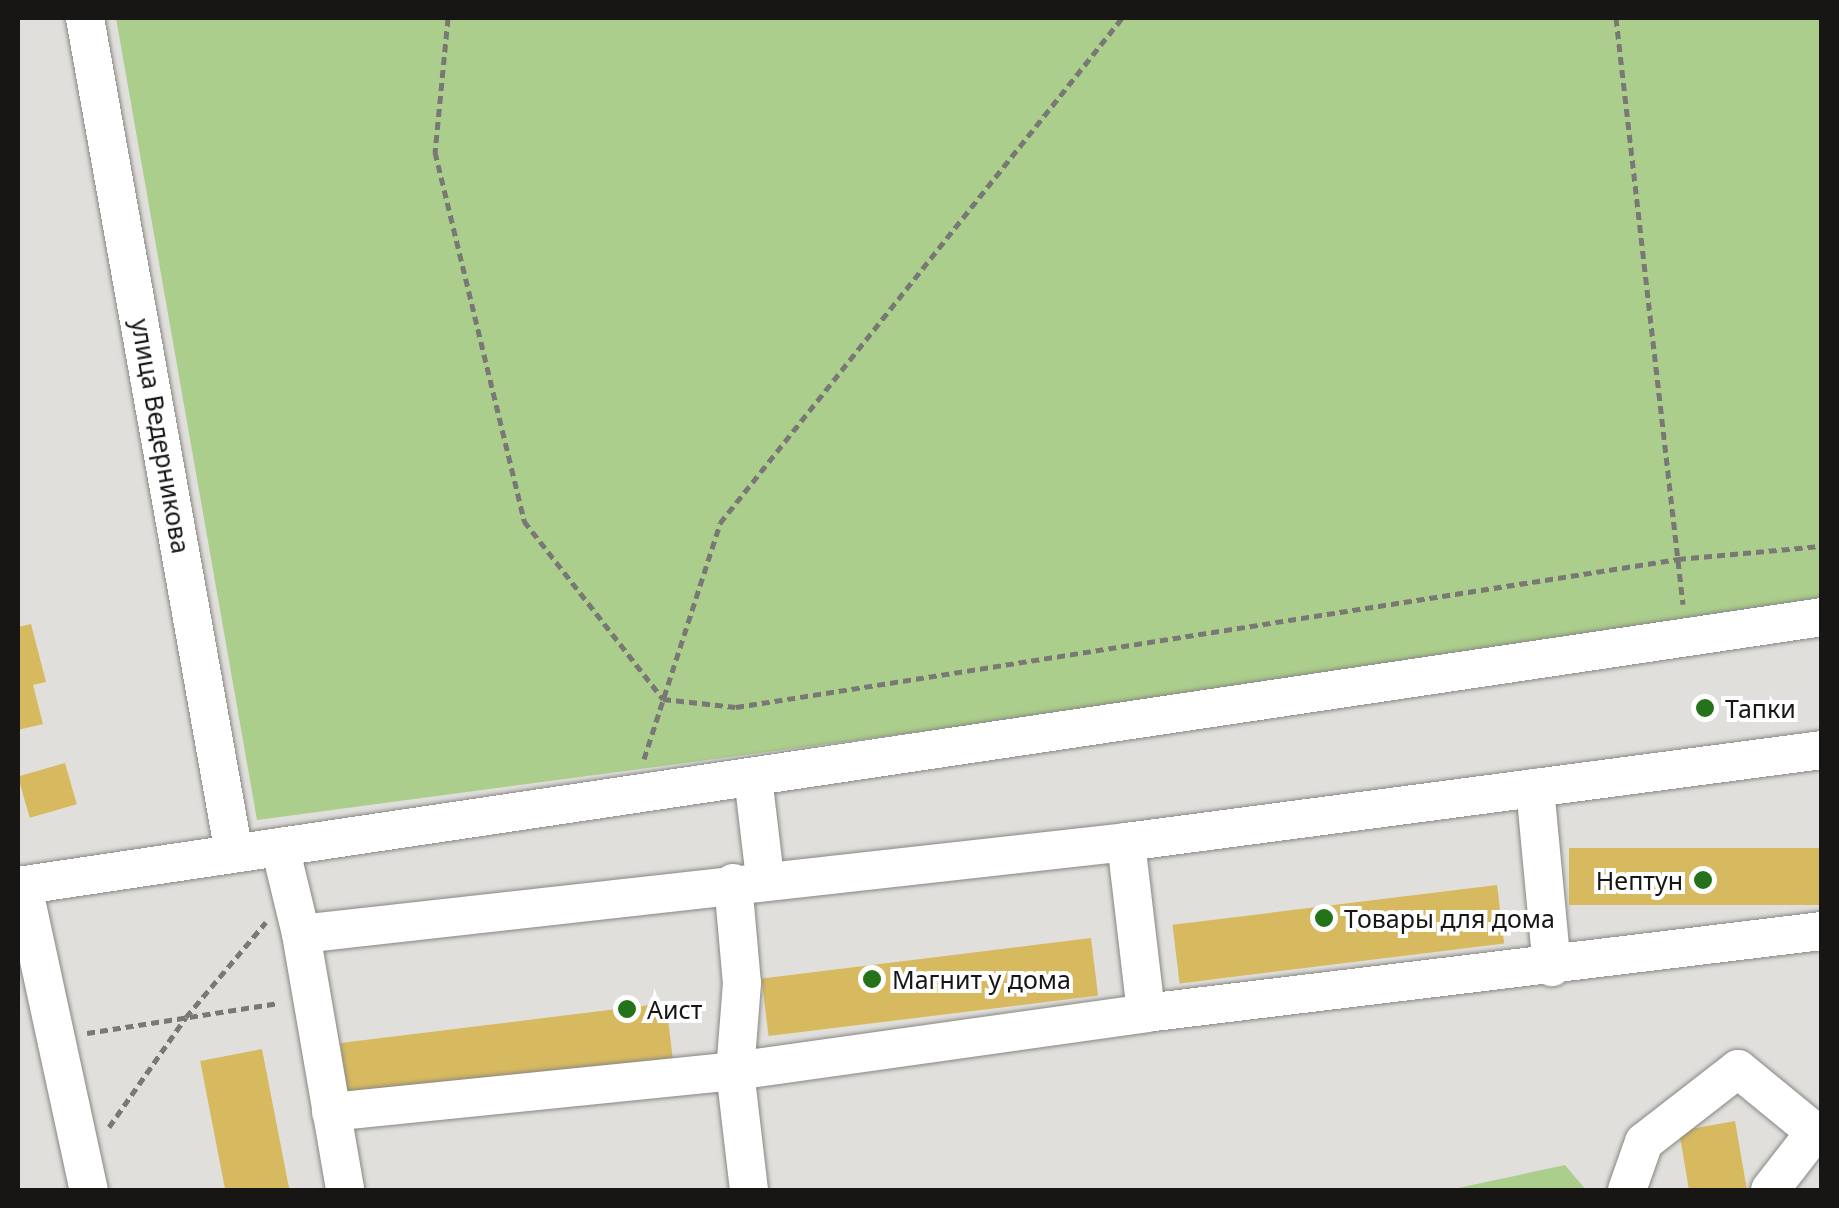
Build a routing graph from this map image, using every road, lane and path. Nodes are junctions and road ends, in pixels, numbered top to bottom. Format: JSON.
{"nodes":[{"id":1,"x":86,"y":18,"type":"edge"},
{"id":2,"x":448,"y":18,"type":"edge"},
{"id":3,"x":1122,"y":18,"type":"edge"},
{"id":4,"x":1616,"y":18,"type":"edge"},
{"id":5,"x":1822,"y":546,"type":"edge"},
{"id":6,"x":1678,"y":559,"type":"junction"},
{"id":7,"x":1822,"y":617,"type":"edge"},
{"id":8,"x":1687,"y":637,"type":"junction"},
{"id":9,"x":663,"y":699,"type":"junction"},
{"id":10,"x":1822,"y":750,"type":"edge"},
{"id":11,"x":752,"y":777,"type":"junction"},
{"id":12,"x":1535,"y":788,"type":"junction"},
{"id":13,"x":632,"y":795,"type":"junction"},
{"id":14,"x":1126,"y":842,"type":"junction"},
{"id":15,"x":280,"y":847,"type":"junction"},
{"id":16,"x":234,"y":854,"type":"junction"},
{"id":17,"x":749,"y":880,"type":"junction"},
{"id":18,"x":20,"y":886,"type":"edge"},
{"id":19,"x":290,"y":892,"type":"junction"},
{"id":20,"x":1822,"y":932,"type":"edge"},
{"id":21,"x":301,"y":934,"type":"junction"},
{"id":22,"x":1552,"y":967,"type":"junction"},
{"id":23,"x":312,"y":998,"type":"junction"},
{"id":24,"x":1146,"y":1012,"type":"junction"},
{"id":25,"x":186,"y":1017,"type":"junction"},
{"id":26,"x":55,"y":1038,"type":"junction"},
{"id":27,"x":735,"y":1071,"type":"junction"},
{"id":28,"x":331,"y":1112,"type":"junction"},
{"id":29,"x":1818,"y":1134,"type":"edge"},
{"id":30,"x":86,"y":1177,"type":"edge"},
{"id":31,"x":346,"y":1190,"type":"edge"},
{"id":32,"x":749,"y":1190,"type":"edge"},
{"id":33,"x":1627,"y":1190,"type":"edge"},
{"id":34,"x":1770,"y":1190,"type":"edge"}],
"edges":[{"from":1,"to":16,"type":"street","name":"улица Ведерникова"},
{"from":2,"to":9,"type":"path"},
{"from":3,"to":9,"type":"path"},
{"from":4,"to":6,"type":"path"},
{"from":5,"to":6,"type":"path"},
{"from":6,"to":8,"type":"path"},
{"from":6,"to":9,"type":"path"},
{"from":7,"to":8,"type":"street"},
{"from":8,"to":11,"type":"street"},
{"from":9,"to":13,"type":"path"},
{"from":10,"to":12,"type":"street"},
{"from":11,"to":13,"type":"street"},
{"from":11,"to":17,"type":"street"},
{"from":12,"to":14,"type":"street"},
{"from":12,"to":22,"type":"street"},
{"from":13,"to":15,"type":"street"},
{"from":14,"to":17,"type":"street"},
{"from":14,"to":24,"type":"street"},
{"from":15,"to":16,"type":"street"},
{"from":15,"to":19,"type":"street"},
{"from":16,"to":18,"type":"street"},
{"from":17,"to":21,"type":"street"},
{"from":17,"to":27,"type":"street"},
{"from":18,"to":26,"type":"street"},
{"from":19,"to":21,"type":"street"},
{"from":19,"to":25,"type":"path"},
{"from":20,"to":22,"type":"street"},
{"from":21,"to":23,"type":"street"},
{"from":22,"to":24,"type":"street"},
{"from":23,"to":25,"type":"path"},
{"from":23,"to":28,"type":"street"},
{"from":24,"to":27,"type":"street"},
{"from":25,"to":26,"type":"path"},
{"from":25,"to":30,"type":"path"},
{"from":26,"to":30,"type":"street"},
{"from":27,"to":28,"type":"street"},
{"from":27,"to":32,"type":"street"},
{"from":28,"to":31,"type":"street"},
{"from":29,"to":33,"type":"street"},
{"from":29,"to":34,"type":"street"}]}
